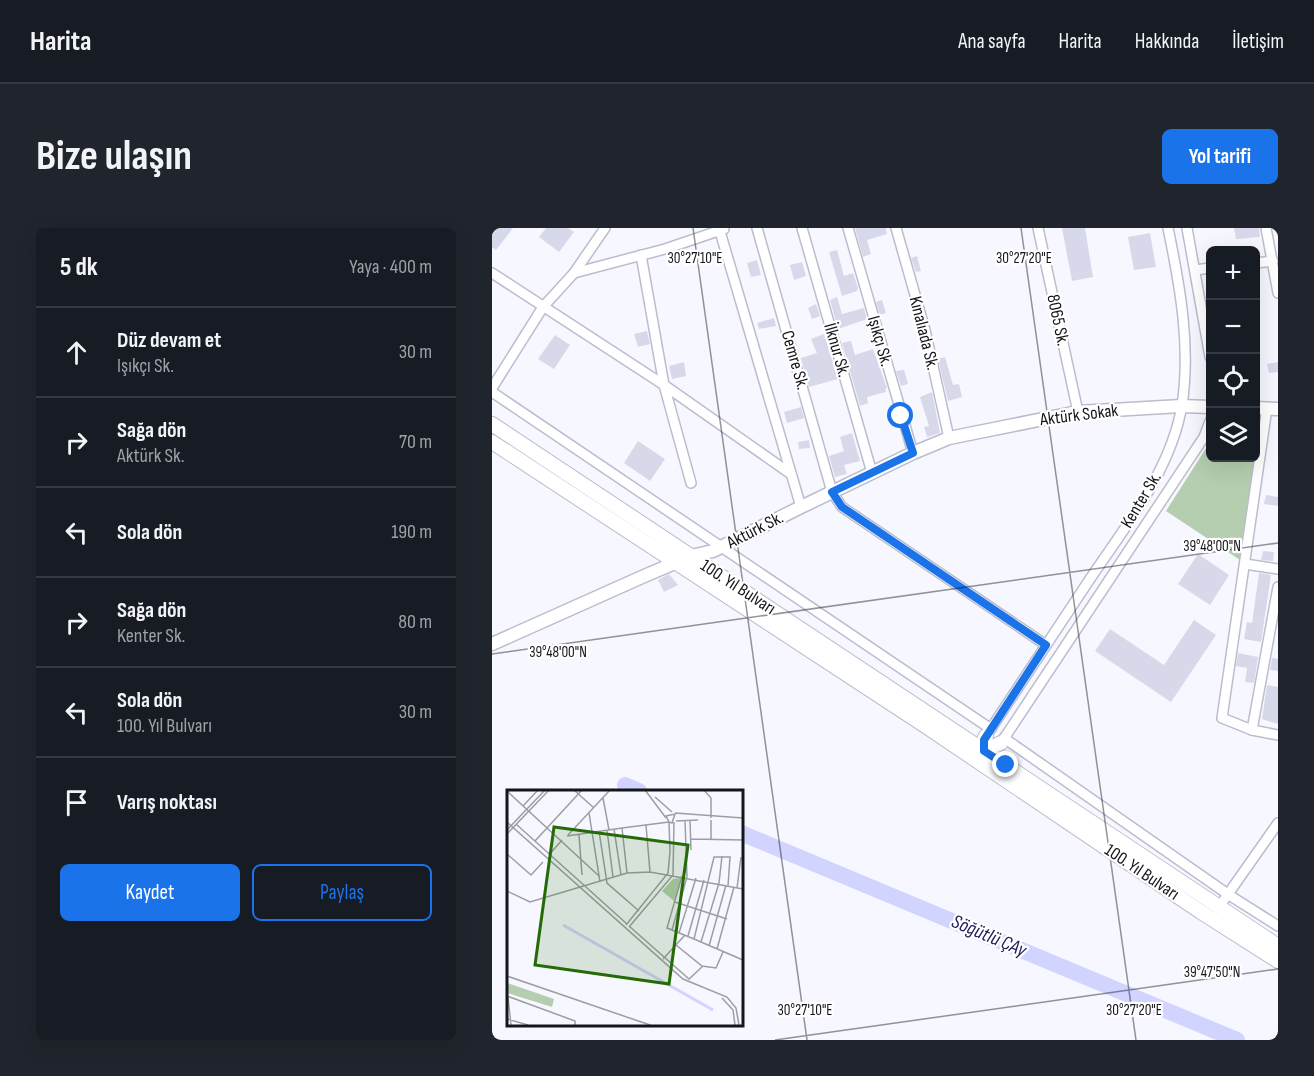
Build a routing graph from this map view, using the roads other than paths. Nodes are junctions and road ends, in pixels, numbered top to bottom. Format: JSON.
{"nodes":[{"id":1,"x":605,"y":228,"type":"edge"},
{"id":2,"x":757,"y":228,"type":"edge"},
{"id":3,"x":802,"y":228,"type":"edge"},
{"id":4,"x":849,"y":228,"type":"edge"},
{"id":5,"x":896,"y":228,"type":"edge"},
{"id":6,"x":1038,"y":228,"type":"edge"},
{"id":7,"x":1168,"y":228,"type":"edge"},
{"id":8,"x":1187,"y":228,"type":"edge"},
{"id":9,"x":1266,"y":228,"type":"edge"},
{"id":10,"x":721,"y":229,"type":"edge"},
{"id":11,"x":641,"y":255,"type":"junction"},
{"id":12,"x":1273,"y":261,"type":"junction"},
{"id":13,"x":1260,"y":263,"type":"edge"},
{"id":14,"x":1206,"y":269,"type":"edge"},
{"id":15,"x":1195,"y":270,"type":"junction"},
{"id":16,"x":492,"y":273,"type":"edge"},
{"id":17,"x":574,"y":273,"type":"junction"},
{"id":18,"x":1278,"y":293,"type":"edge"},
{"id":19,"x":543,"y":307,"type":"junction"},
{"id":20,"x":1209,"y":354,"type":"edge"},
{"id":21,"x":664,"y":385,"type":"junction"},
{"id":22,"x":492,"y":388,"type":"edge"},
{"id":23,"x":492,"y":392,"type":"edge"},
{"id":24,"x":1181,"y":406,"type":"junction"},
{"id":25,"x":1206,"y":407,"type":"edge"},
{"id":26,"x":1267,"y":408,"type":"edge"},
{"id":27,"x":1078,"y":412,"type":"junction"},
{"id":28,"x":492,"y":424,"type":"edge"},
{"id":29,"x":1206,"y":430,"type":"edge"},
{"id":30,"x":949,"y":438,"type":"junction"},
{"id":31,"x":492,"y":442,"type":"edge"},
{"id":32,"x":913,"y":453,"type":"junction"},
{"id":33,"x":872,"y":473,"type":"junction"},
{"id":34,"x":791,"y":474,"type":"junction"},
{"id":35,"x":691,"y":483,"type":"dead end"},
{"id":36,"x":832,"y":492,"type":"junction"},
{"id":37,"x":801,"y":507,"type":"junction"},
{"id":38,"x":722,"y":547,"type":"junction"},
{"id":39,"x":692,"y":556,"type":"junction"},
{"id":40,"x":676,"y":563,"type":"junction"},
{"id":41,"x":1245,"y":564,"type":"junction"},
{"id":42,"x":1278,"y":569,"type":"edge"},
{"id":43,"x":1278,"y":587,"type":"edge"},
{"id":44,"x":492,"y":644,"type":"edge"},
{"id":45,"x":1046,"y":645,"type":"junction"},
{"id":46,"x":1252,"y":730,"type":"junction"},
{"id":47,"x":989,"y":732,"type":"junction"},
{"id":48,"x":1278,"y":735,"type":"edge"},
{"id":49,"x":1003,"y":740,"type":"junction"},
{"id":50,"x":981,"y":756,"type":"junction"},
{"id":51,"x":1278,"y":823,"type":"edge"},
{"id":52,"x":1229,"y":895,"type":"junction"},
{"id":53,"x":1219,"y":907,"type":"junction"},
{"id":54,"x":1278,"y":926,"type":"edge"},
{"id":55,"x":1278,"y":946,"type":"edge"},
{"id":56,"x":1278,"y":961,"type":"edge"}],
"edges":[{"from":1,"to":17,"type":"street"},
{"from":2,"to":36,"type":"street","name":"Cemre Sk."},
{"from":3,"to":33,"type":"street","name":"İlknur Sk."},
{"from":4,"to":32,"type":"street","name":"Işıkçı Sk."},
{"from":5,"to":30,"type":"street","name":"Kınalıada Sk."},
{"from":6,"to":27,"type":"street","name":"8065 Sk."},
{"from":7,"to":24,"type":"street","name":"Kenter Sk."},
{"from":8,"to":15,"type":"street"},
{"from":9,"to":12,"type":"street"},
{"from":10,"to":11,"type":"street"},
{"from":10,"to":34,"type":"street"},
{"from":11,"to":17,"type":"street"},
{"from":11,"to":21,"type":"street"},
{"from":12,"to":13,"type":"street"},
{"from":12,"to":18,"type":"street"},
{"from":14,"to":15,"type":"street"},
{"from":15,"to":20,"type":"street"},
{"from":16,"to":19,"type":"street"},
{"from":17,"to":19,"type":"street"},
{"from":19,"to":21,"type":"street"},
{"from":19,"to":22,"type":"street"},
{"from":21,"to":34,"type":"street"},
{"from":21,"to":35,"type":"street"},
{"from":23,"to":38,"type":"street"},
{"from":24,"to":25,"type":"street","name":"Aktürk Sokak"},
{"from":24,"to":27,"type":"street","name":"Aktürk Sokak"},
{"from":24,"to":45,"type":"street","name":"Kenter Sk."},
{"from":26,"to":41,"type":"street"},
{"from":27,"to":30,"type":"street","name":"Aktürk Sokak"},
{"from":28,"to":39,"type":"main road","name":"100. Yıl Bulvarı"},
{"from":29,"to":49,"type":"street","name":"Kenter Sk."},
{"from":30,"to":32,"type":"street","name":"Aktürk Sk."},
{"from":31,"to":40,"type":"main road","name":"100. Yıl Bulvarı"},
{"from":32,"to":33,"type":"street","name":"Aktürk Sk."},
{"from":33,"to":36,"type":"street","name":"Aktürk Sk."},
{"from":34,"to":37,"type":"street"},
{"from":36,"to":37,"type":"street","name":"Aktürk Sk."},
{"from":36,"to":45,"type":"street"},
{"from":37,"to":38,"type":"street","name":"Aktürk Sk."},
{"from":38,"to":39,"type":"street","name":"Aktürk Sk."},
{"from":38,"to":47,"type":"street"},
{"from":39,"to":40,"type":"street","name":"Aktürk Sk."},
{"from":39,"to":50,"type":"main road","name":"100. Yıl Bulvarı"},
{"from":40,"to":44,"type":"street","name":"Aktürk Sk."},
{"from":40,"to":50,"type":"main road","name":"100. Yıl Bulvarı"},
{"from":41,"to":42,"type":"street"},
{"from":41,"to":46,"type":"street"},
{"from":43,"to":46,"type":"street"},
{"from":45,"to":47,"type":"street","name":"Kenter Sk."},
{"from":46,"to":48,"type":"street"},
{"from":47,"to":50,"type":"main road"},
{"from":49,"to":50,"type":"main road"},
{"from":49,"to":52,"type":"street"},
{"from":50,"to":53,"type":"main road","name":"100. Yıl Bulvarı"},
{"from":50,"to":56,"type":"main road","name":"100. Yıl Bulvarı"},
{"from":51,"to":52,"type":"street"},
{"from":52,"to":53,"type":"street"},
{"from":52,"to":54,"type":"street"},
{"from":53,"to":55,"type":"main road","name":"100. Yıl Bulvarı"}]}
